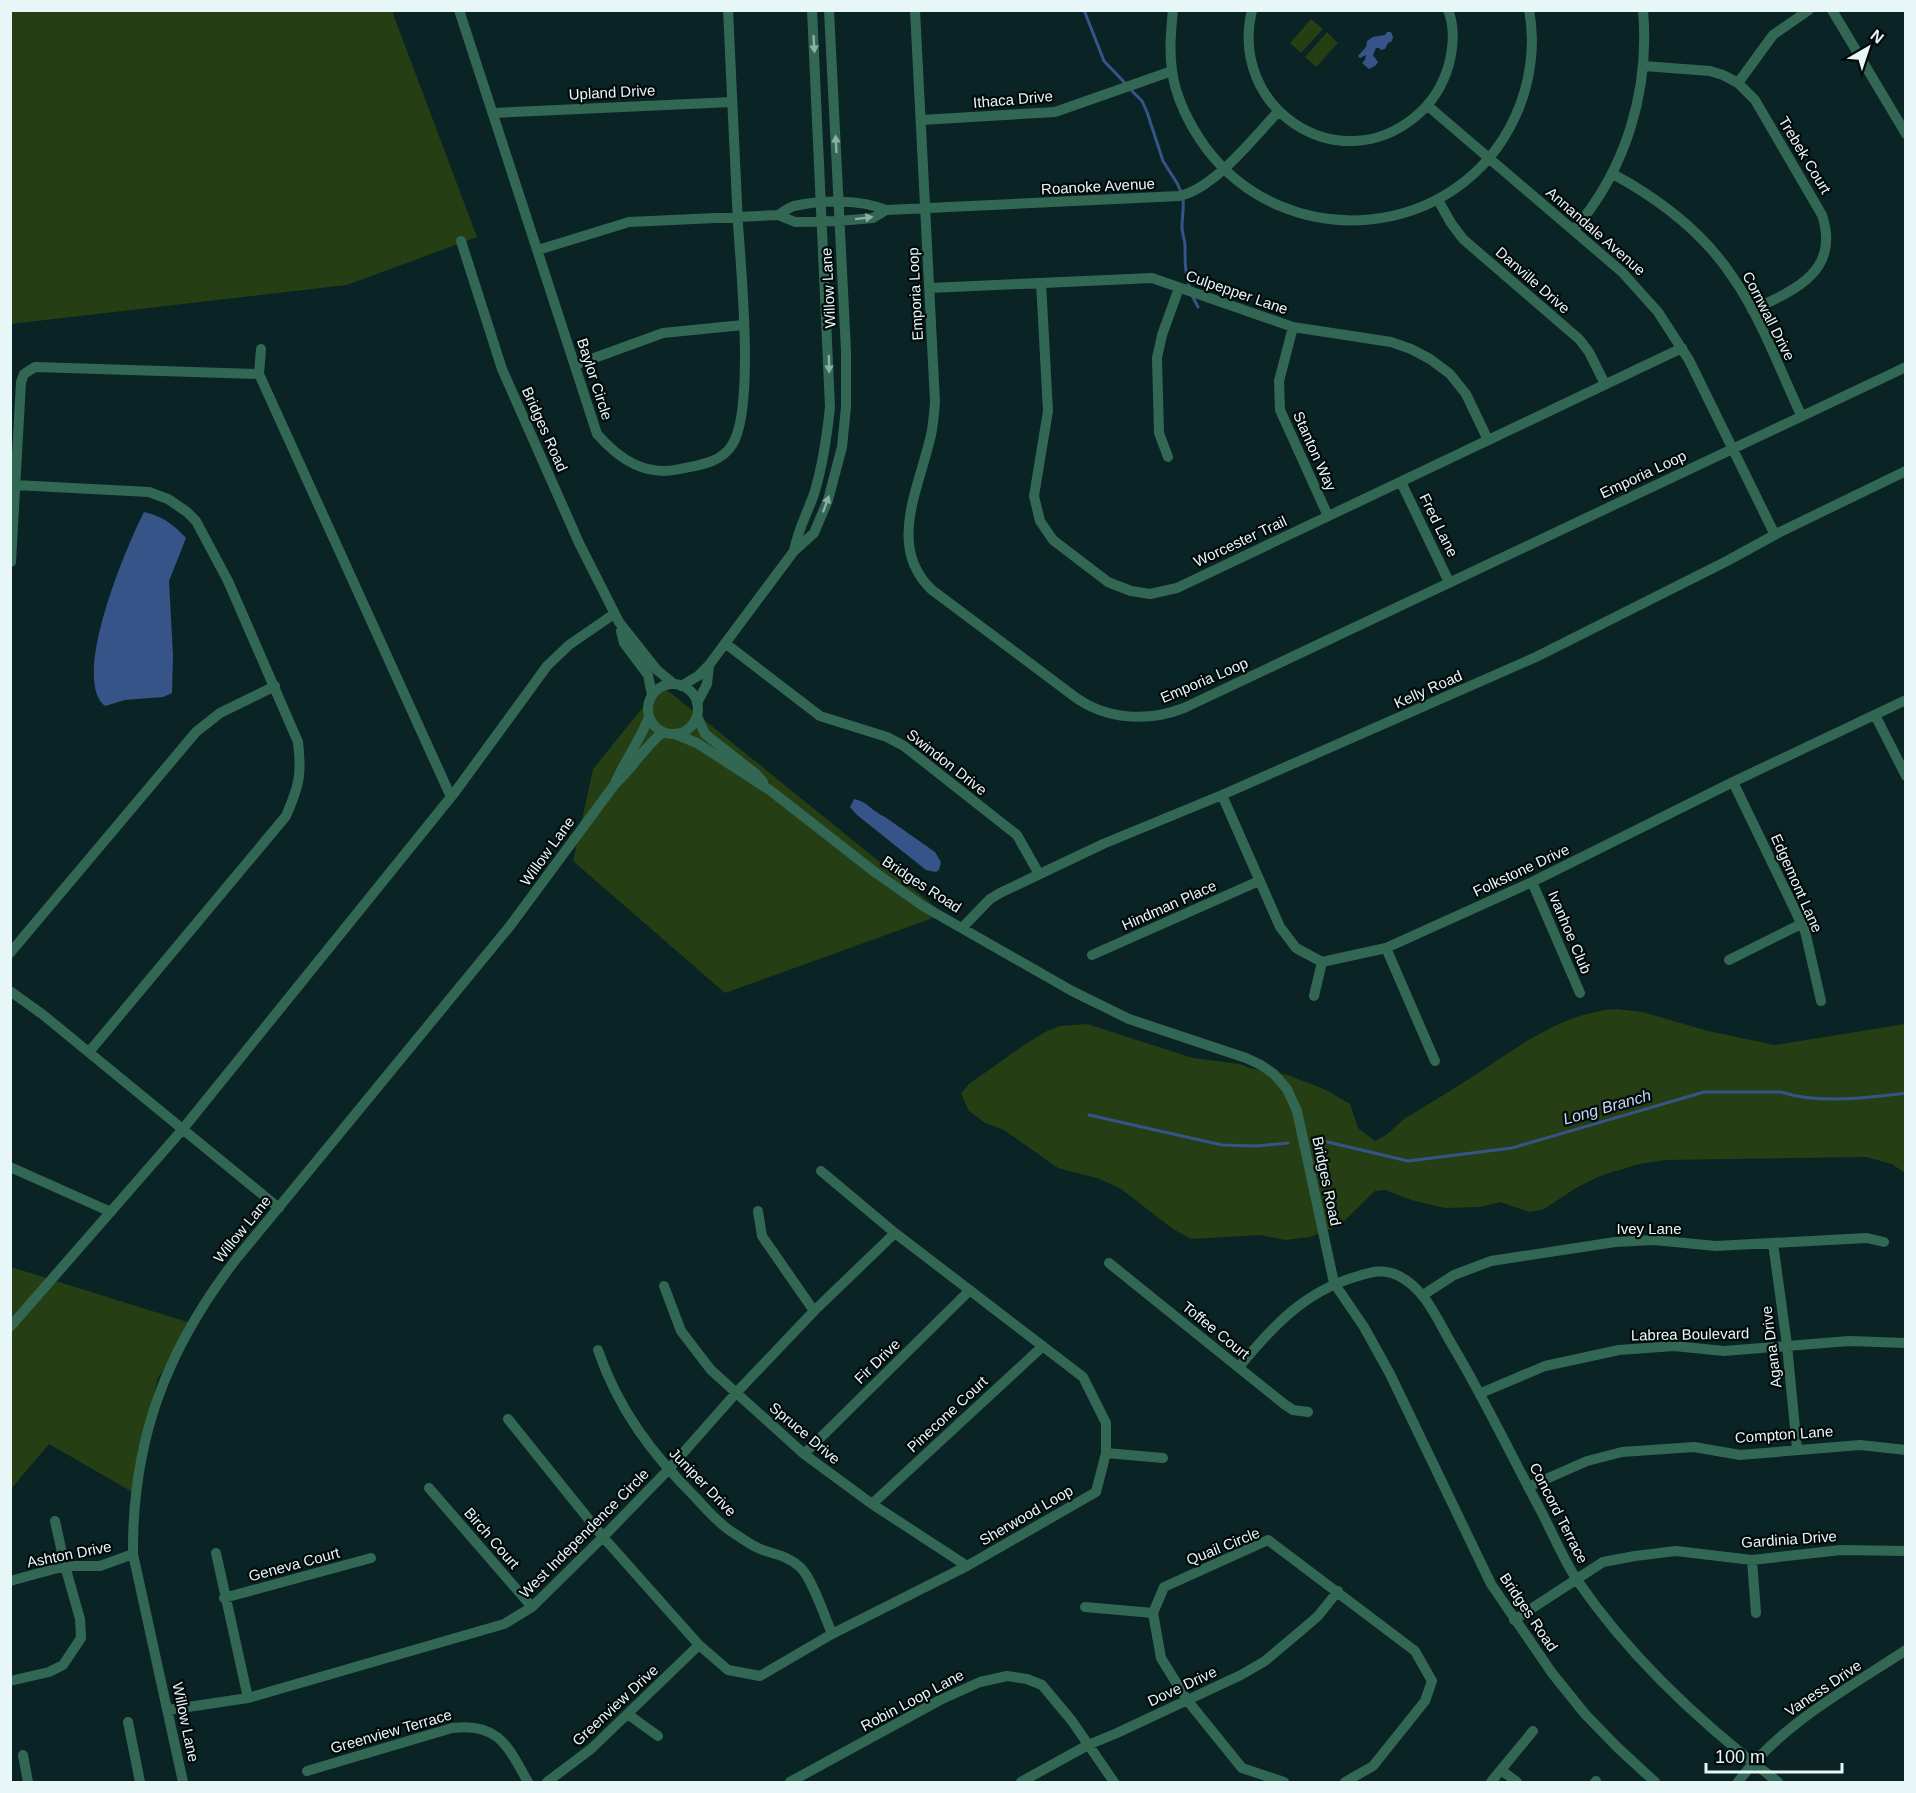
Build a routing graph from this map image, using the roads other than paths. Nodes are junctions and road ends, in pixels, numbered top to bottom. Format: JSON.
{"nodes":[{"id":1,"x":459,"y":10,"type":"edge"},
{"id":2,"x":728,"y":10,"type":"edge"},
{"id":3,"x":812,"y":10,"type":"edge"},
{"id":4,"x":829,"y":10,"type":"edge"},
{"id":5,"x":915,"y":10,"type":"edge"},
{"id":6,"x":1173,"y":10,"type":"edge"},
{"id":7,"x":1252,"y":10,"type":"edge"},
{"id":8,"x":1448,"y":10,"type":"edge"},
{"id":9,"x":1529,"y":10,"type":"edge"},
{"id":10,"x":1643,"y":10,"type":"edge"},
{"id":11,"x":1809,"y":10,"type":"edge"},
{"id":12,"x":1832,"y":10,"type":"edge"},
{"id":13,"x":1644,"y":66,"type":"junction"},
{"id":14,"x":1172,"y":71,"type":"junction"},
{"id":15,"x":1738,"y":83,"type":"junction"},
{"id":16,"x":732,"y":102,"type":"junction"},
{"id":17,"x":1428,"y":106,"type":"junction"},
{"id":18,"x":1278,"y":112,"type":"junction"},
{"id":19,"x":493,"y":113,"type":"junction"},
{"id":20,"x":921,"y":120,"type":"junction"},
{"id":21,"x":1905,"y":134,"type":"edge"},
{"id":22,"x":1488,"y":158,"type":"junction"},
{"id":23,"x":1224,"y":168,"type":"junction"},
{"id":24,"x":1613,"y":174,"type":"junction"},
{"id":25,"x":1438,"y":200,"type":"junction"},
{"id":26,"x":838,"y":202,"type":"junction"},
{"id":27,"x":821,"y":204,"type":"junction"},
{"id":28,"x":926,"y":209,"type":"junction"},
{"id":29,"x":886,"y":210,"type":"junction"},
{"id":30,"x":777,"y":215,"type":"junction"},
{"id":31,"x":738,"y":216,"type":"junction"},
{"id":32,"x":822,"y":221,"type":"junction"},
{"id":33,"x":839,"y":221,"type":"junction"},
{"id":34,"x":1574,"y":230,"type":"junction"},
{"id":35,"x":461,"y":241,"type":"dead end"},
{"id":36,"x":538,"y":250,"type":"junction"},
{"id":37,"x":1041,"y":283,"type":"junction"},
{"id":38,"x":930,"y":288,"type":"junction"},
{"id":39,"x":1179,"y":288,"type":"junction"},
{"id":40,"x":1752,"y":310,"type":"junction"},
{"id":41,"x":743,"y":326,"type":"junction"},
{"id":42,"x":1293,"y":327,"type":"junction"},
{"id":43,"x":1682,"y":348,"type":"junction"},
{"id":44,"x":261,"y":349,"type":"dead end"},
{"id":45,"x":575,"y":365,"type":"junction"},
{"id":46,"x":1905,"y":367,"type":"edge"},
{"id":47,"x":259,"y":374,"type":"junction"},
{"id":48,"x":1605,"y":384,"type":"junction"},
{"id":49,"x":1801,"y":416,"type":"junction"},
{"id":50,"x":1488,"y":440,"type":"junction"},
{"id":51,"x":1733,"y":448,"type":"junction"},
{"id":52,"x":1168,"y":457,"type":"dead end"},
{"id":53,"x":1905,"y":471,"type":"edge"},
{"id":54,"x":1401,"y":482,"type":"junction"},
{"id":55,"x":15,"y":485,"type":"junction"},
{"id":56,"x":1328,"y":516,"type":"junction"},
{"id":57,"x":1775,"y":535,"type":"junction"},
{"id":58,"x":794,"y":551,"type":"junction"},
{"id":59,"x":11,"y":562,"type":"edge"},
{"id":60,"x":1449,"y":582,"type":"junction"},
{"id":61,"x":616,"y":618,"type":"junction"},
{"id":62,"x":725,"y":643,"type":"junction"},
{"id":63,"x":710,"y":665,"type":"junction"},
{"id":64,"x":678,"y":685,"type":"junction"},
{"id":65,"x":274,"y":686,"type":"junction"},
{"id":66,"x":652,"y":695,"type":"junction"},
{"id":67,"x":1905,"y":700,"type":"edge"},
{"id":68,"x":697,"y":703,"type":"junction"},
{"id":69,"x":1875,"y":715,"type":"junction"},
{"id":70,"x":697,"y":716,"type":"junction"},
{"id":71,"x":649,"y":717,"type":"junction"},
{"id":72,"x":663,"y":732,"type":"junction"},
{"id":73,"x":675,"y":734,"type":"junction"},
{"id":74,"x":1905,"y":776,"type":"edge"},
{"id":75,"x":1733,"y":782,"type":"junction"},
{"id":76,"x":615,"y":784,"type":"junction"},
{"id":77,"x":771,"y":791,"type":"junction"},
{"id":78,"x":1222,"y":795,"type":"junction"},
{"id":79,"x":451,"y":797,"type":"junction"},
{"id":80,"x":1039,"y":874,"type":"junction"},
{"id":81,"x":1259,"y":881,"type":"junction"},
{"id":82,"x":1532,"y":882,"type":"junction"},
{"id":83,"x":1801,"y":924,"type":"junction"},
{"id":84,"x":962,"y":928,"type":"junction"},
{"id":85,"x":1386,"y":948,"type":"junction"},
{"id":86,"x":10,"y":953,"type":"edge"},
{"id":87,"x":1092,"y":955,"type":"dead end"},
{"id":88,"x":1729,"y":960,"type":"dead end"},
{"id":89,"x":1322,"y":962,"type":"junction"},
{"id":90,"x":10,"y":991,"type":"edge"},
{"id":91,"x":1580,"y":993,"type":"dead end"},
{"id":92,"x":1314,"y":996,"type":"dead end"},
{"id":93,"x":1821,"y":1001,"type":"dead end"},
{"id":94,"x":88,"y":1052,"type":"junction"},
{"id":95,"x":1435,"y":1061,"type":"dead end"},
{"id":96,"x":182,"y":1130,"type":"junction"},
{"id":97,"x":10,"y":1167,"type":"edge"},
{"id":98,"x":821,"y":1171,"type":"dead end"},
{"id":99,"x":279,"y":1209,"type":"junction"},
{"id":100,"x":758,"y":1211,"type":"dead end"},
{"id":101,"x":111,"y":1212,"type":"junction"},
{"id":102,"x":895,"y":1233,"type":"junction"},
{"id":103,"x":1884,"y":1242,"type":"dead end"},
{"id":104,"x":1773,"y":1243,"type":"junction"},
{"id":105,"x":1109,"y":1263,"type":"dead end"},
{"id":106,"x":1334,"y":1283,"type":"junction"},
{"id":107,"x":664,"y":1286,"type":"dead end"},
{"id":108,"x":970,"y":1290,"type":"junction"},
{"id":109,"x":1423,"y":1295,"type":"junction"},
{"id":110,"x":814,"y":1311,"type":"junction"},
{"id":111,"x":10,"y":1327,"type":"edge"},
{"id":112,"x":1905,"y":1343,"type":"edge"},
{"id":113,"x":1787,"y":1345,"type":"junction"},
{"id":114,"x":1043,"y":1346,"type":"junction"},
{"id":115,"x":598,"y":1350,"type":"dead end"},
{"id":116,"x":1239,"y":1367,"type":"junction"},
{"id":117,"x":736,"y":1393,"type":"junction"},
{"id":118,"x":1481,"y":1393,"type":"junction"},
{"id":119,"x":1308,"y":1412,"type":"dead end"},
{"id":120,"x":508,"y":1419,"type":"dead end"},
{"id":121,"x":1797,"y":1449,"type":"junction"},
{"id":122,"x":1905,"y":1450,"type":"edge"},
{"id":123,"x":1106,"y":1453,"type":"junction"},
{"id":124,"x":804,"y":1454,"type":"junction"},
{"id":125,"x":1163,"y":1458,"type":"dead end"},
{"id":126,"x":668,"y":1470,"type":"junction"},
{"id":127,"x":1528,"y":1487,"type":"junction"},
{"id":128,"x":429,"y":1488,"type":"dead end"},
{"id":129,"x":872,"y":1504,"type":"junction"},
{"id":130,"x":55,"y":1521,"type":"dead end"},
{"id":131,"x":603,"y":1537,"type":"junction"},
{"id":132,"x":1905,"y":1551,"type":"edge"},
{"id":133,"x":216,"y":1553,"type":"dead end"},
{"id":134,"x":134,"y":1554,"type":"junction"},
{"id":135,"x":371,"y":1558,"type":"dead end"},
{"id":136,"x":1752,"y":1560,"type":"junction"},
{"id":137,"x":65,"y":1566,"type":"junction"},
{"id":138,"x":967,"y":1566,"type":"junction"},
{"id":139,"x":1576,"y":1578,"type":"junction"},
{"id":140,"x":10,"y":1581,"type":"edge"},
{"id":141,"x":1338,"y":1591,"type":"junction"},
{"id":142,"x":224,"y":1598,"type":"junction"},
{"id":143,"x":532,"y":1607,"type":"junction"},
{"id":144,"x":1085,"y":1607,"type":"dead end"},
{"id":145,"x":1756,"y":1612,"type":"dead end"},
{"id":146,"x":1153,"y":1613,"type":"junction"},
{"id":147,"x":1514,"y":1620,"type":"junction"},
{"id":148,"x":832,"y":1634,"type":"junction"},
{"id":149,"x":699,"y":1645,"type":"junction"},
{"id":150,"x":1905,"y":1650,"type":"edge"},
{"id":151,"x":10,"y":1681,"type":"edge"},
{"id":152,"x":248,"y":1698,"type":"junction"},
{"id":153,"x":1187,"y":1700,"type":"junction"},
{"id":154,"x":168,"y":1710,"type":"junction"},
{"id":155,"x":628,"y":1715,"type":"junction"},
{"id":156,"x":128,"y":1722,"type":"dead end"},
{"id":157,"x":1533,"y":1731,"type":"dead end"},
{"id":158,"x":658,"y":1736,"type":"dead end"},
{"id":159,"x":1088,"y":1745,"type":"junction"},
{"id":160,"x":23,"y":1755,"type":"dead end"},
{"id":161,"x":1752,"y":1763,"type":"junction"},
{"id":162,"x":1501,"y":1770,"type":"junction"},
{"id":163,"x":307,"y":1771,"type":"dead end"},
{"id":164,"x":28,"y":1782,"type":"edge"},
{"id":165,"x":140,"y":1782,"type":"edge"},
{"id":166,"x":183,"y":1782,"type":"edge"},
{"id":167,"x":528,"y":1782,"type":"edge"},
{"id":168,"x":547,"y":1782,"type":"edge"},
{"id":169,"x":790,"y":1782,"type":"edge"},
{"id":170,"x":1021,"y":1782,"type":"edge"},
{"id":171,"x":1114,"y":1782,"type":"edge"},
{"id":172,"x":1284,"y":1782,"type":"edge"},
{"id":173,"x":1346,"y":1782,"type":"edge"},
{"id":174,"x":1491,"y":1782,"type":"edge"},
{"id":175,"x":1516,"y":1782,"type":"edge"},
{"id":176,"x":1655,"y":1782,"type":"edge"},
{"id":177,"x":1738,"y":1782,"type":"edge"},
{"id":178,"x":1778,"y":1782,"type":"edge"}],
"edges":[{"from":1,"to":19,"type":"street","name":"Baylor Circle"},
{"from":2,"to":16,"type":"street","name":"Baylor Circle"},
{"from":3,"to":27,"type":"street","name":"Willow Lane","one_way":true},
{"from":26,"to":4,"type":"street","name":"Willow Lane","one_way":true},
{"from":5,"to":20,"type":"street","name":"Emporia Loop"},
{"from":6,"to":14,"type":"street"},
{"from":7,"to":18,"type":"street"},
{"from":8,"to":17,"type":"street"},
{"from":9,"to":22,"type":"street"},
{"from":10,"to":13,"type":"street"},
{"from":11,"to":15,"type":"street"},
{"from":12,"to":21,"type":"street"},
{"from":13,"to":15,"type":"street","name":"Trebek Court"},
{"from":13,"to":24,"type":"street"},
{"from":14,"to":20,"type":"street","name":"Ithaca Drive"},
{"from":14,"to":23,"type":"street"},
{"from":15,"to":40,"type":"street","name":"Trebek Court"},
{"from":16,"to":19,"type":"street","name":"Upland Drive"},
{"from":16,"to":31,"type":"street","name":"Baylor Circle"},
{"from":17,"to":18,"type":"street"},
{"from":17,"to":22,"type":"street","name":"Annandale Avenue"},
{"from":18,"to":23,"type":"street","name":"Roanoke Avenue"},
{"from":19,"to":36,"type":"street","name":"Baylor Circle"},
{"from":20,"to":28,"type":"street","name":"Emporia Loop"},
{"from":22,"to":25,"type":"street"},
{"from":22,"to":34,"type":"street","name":"Annandale Avenue"},
{"from":23,"to":25,"type":"street"},
{"from":23,"to":28,"type":"street","name":"Roanoke Avenue"},
{"from":24,"to":34,"type":"street"},
{"from":24,"to":40,"type":"street","name":"Cornwall Drive"},
{"from":25,"to":48,"type":"street","name":"Danville Drive"},
{"from":26,"to":27,"type":"street","name":"Roanoke Avenue"},
{"from":26,"to":29,"type":"street","name":"Roanoke Avenue"},
{"from":26,"to":33,"type":"street","name":"Willow Lane"},
{"from":27,"to":30,"type":"street","name":"Roanoke Avenue"},
{"from":27,"to":32,"type":"street","name":"Willow Lane"},
{"from":28,"to":29,"type":"street","name":"Roanoke Avenue"},
{"from":28,"to":38,"type":"street","name":"Emporia Loop"},
{"from":33,"to":29,"type":"street","name":"Roanoke Avenue","one_way":true},
{"from":30,"to":31,"type":"street"},
{"from":30,"to":32,"type":"street","name":"Roanoke Avenue"},
{"from":31,"to":36,"type":"street"},
{"from":31,"to":41,"type":"street","name":"Baylor Circle"},
{"from":32,"to":33,"type":"street","name":"Roanoke Avenue"},
{"from":32,"to":58,"type":"street","name":"Willow Lane","one_way":true},
{"from":58,"to":33,"type":"street","name":"Willow Lane","one_way":true},
{"from":34,"to":43,"type":"street","name":"Annandale Avenue"},
{"from":35,"to":61,"type":"street","name":"Bridges Road"},
{"from":36,"to":45,"type":"street","name":"Baylor Circle"},
{"from":37,"to":38,"type":"street","name":"Culpepper Lane"},
{"from":37,"to":39,"type":"street","name":"Culpepper Lane"},
{"from":37,"to":56,"type":"street","name":"Worcester Trail"},
{"from":38,"to":60,"type":"street","name":"Emporia Loop"},
{"from":39,"to":42,"type":"street","name":"Culpepper Lane"},
{"from":39,"to":52,"type":"street"},
{"from":40,"to":49,"type":"street","name":"Cornwall Drive"},
{"from":41,"to":45,"type":"street"},
{"from":41,"to":45,"type":"street","name":"Baylor Circle"},
{"from":42,"to":50,"type":"street","name":"Culpepper Lane"},
{"from":42,"to":56,"type":"street","name":"Stanton Way"},
{"from":43,"to":48,"type":"street","name":"Worcester Trail"},
{"from":43,"to":51,"type":"street","name":"Annandale Avenue"},
{"from":44,"to":47,"type":"street"},
{"from":46,"to":49,"type":"street","name":"Emporia Loop"},
{"from":47,"to":55,"type":"street"},
{"from":47,"to":79,"type":"street"},
{"from":48,"to":50,"type":"street","name":"Worcester Trail"},
{"from":49,"to":51,"type":"street","name":"Emporia Loop"},
{"from":50,"to":54,"type":"street","name":"Worcester Trail"},
{"from":51,"to":57,"type":"street","name":"Annandale Avenue"},
{"from":51,"to":60,"type":"street","name":"Emporia Loop"},
{"from":53,"to":57,"type":"street","name":"Kelly Road"},
{"from":54,"to":56,"type":"street","name":"Worcester Trail"},
{"from":54,"to":60,"type":"street","name":"Fred Lane"},
{"from":55,"to":59,"type":"street"},
{"from":55,"to":65,"type":"street"},
{"from":57,"to":78,"type":"street","name":"Kelly Road"},
{"from":58,"to":62,"type":"street","name":"Willow Lane"},
{"from":61,"to":64,"type":"street","name":"Bridges Road"},
{"from":61,"to":66,"type":"street","name":"Bridges Road"},
{"from":61,"to":79,"type":"street"},
{"from":62,"to":63,"type":"street","name":"Willow Lane"},
{"from":62,"to":80,"type":"street","name":"Swindon Drive"},
{"from":63,"to":64,"type":"street","name":"Willow Lane"},
{"from":63,"to":68,"type":"street","name":"Willow Lane"},
{"from":64,"to":66,"type":"street"},
{"from":64,"to":68,"type":"street"},
{"from":65,"to":86,"type":"street"},
{"from":65,"to":94,"type":"street"},
{"from":66,"to":71,"type":"street"},
{"from":67,"to":69,"type":"street","name":"Folkstone Drive"},
{"from":68,"to":70,"type":"street"},
{"from":69,"to":74,"type":"street"},
{"from":69,"to":75,"type":"street","name":"Folkstone Drive"},
{"from":70,"to":73,"type":"street"},
{"from":70,"to":77,"type":"street","name":"Bridges Road"},
{"from":71,"to":72,"type":"street"},
{"from":71,"to":76,"type":"street","name":"Willow Lane"},
{"from":72,"to":73,"type":"street"},
{"from":72,"to":76,"type":"street","name":"Willow Lane"},
{"from":73,"to":77,"type":"street","name":"Bridges Road"},
{"from":75,"to":82,"type":"street","name":"Folkstone Drive"},
{"from":75,"to":83,"type":"street","name":"Edgemont Lane"},
{"from":76,"to":99,"type":"street","name":"Willow Lane"},
{"from":77,"to":84,"type":"street","name":"Bridges Road"},
{"from":78,"to":80,"type":"street","name":"Kelly Road"},
{"from":78,"to":81,"type":"street"},
{"from":79,"to":96,"type":"street"},
{"from":80,"to":84,"type":"street","name":"Kelly Road"},
{"from":81,"to":87,"type":"street","name":"Hindman Place"},
{"from":81,"to":89,"type":"street"},
{"from":82,"to":85,"type":"street","name":"Folkstone Drive"},
{"from":82,"to":91,"type":"street","name":"Ivanhoe Club"},
{"from":83,"to":88,"type":"street"},
{"from":83,"to":93,"type":"street","name":"Edgemont Lane"},
{"from":84,"to":106,"type":"street","name":"Bridges Road"},
{"from":85,"to":89,"type":"street","name":"Folkstone Drive"},
{"from":85,"to":95,"type":"street"},
{"from":89,"to":92,"type":"street"},
{"from":90,"to":94,"type":"street"},
{"from":94,"to":96,"type":"street"},
{"from":96,"to":99,"type":"street"},
{"from":96,"to":101,"type":"street"},
{"from":97,"to":101,"type":"street"},
{"from":98,"to":102,"type":"street","name":"Sherwood Loop"},
{"from":99,"to":134,"type":"street","name":"Willow Lane"},
{"from":100,"to":110,"type":"street"},
{"from":101,"to":111,"type":"street"},
{"from":102,"to":108,"type":"street","name":"Sherwood Loop"},
{"from":102,"to":110,"type":"street","name":"West Independence Circle"},
{"from":103,"to":104,"type":"street","name":"Ivey Lane"},
{"from":104,"to":109,"type":"street","name":"Ivey Lane"},
{"from":104,"to":113,"type":"street","name":"Agana Drive"},
{"from":105,"to":116,"type":"street","name":"Toffee Court"},
{"from":106,"to":109,"type":"street","name":"Concord Terrace"},
{"from":106,"to":116,"type":"street","name":"Concord Terrace"},
{"from":106,"to":147,"type":"street","name":"Bridges Road"},
{"from":107,"to":117,"type":"street","name":"Spruce Drive"},
{"from":108,"to":114,"type":"street","name":"Sherwood Loop"},
{"from":108,"to":124,"type":"street","name":"Fir Drive"},
{"from":109,"to":118,"type":"street","name":"Concord Terrace"},
{"from":110,"to":117,"type":"street","name":"West Independence Circle"},
{"from":112,"to":113,"type":"street","name":"Labrea Boulevard"},
{"from":113,"to":118,"type":"street","name":"Labrea Boulevard"},
{"from":113,"to":121,"type":"street","name":"Agana Drive"},
{"from":114,"to":123,"type":"street","name":"Sherwood Loop"},
{"from":114,"to":129,"type":"street","name":"Pinecone Court"},
{"from":115,"to":126,"type":"street","name":"Juniper Drive"},
{"from":116,"to":119,"type":"street","name":"Toffee Court"},
{"from":117,"to":124,"type":"street","name":"Spruce Drive"},
{"from":117,"to":126,"type":"street","name":"West Independence Circle"},
{"from":118,"to":127,"type":"street","name":"Concord Terrace"},
{"from":120,"to":131,"type":"street","name":"Sherwood Loop"},
{"from":121,"to":122,"type":"street","name":"Compton Lane"},
{"from":121,"to":127,"type":"street","name":"Compton Lane"},
{"from":123,"to":125,"type":"street"},
{"from":123,"to":138,"type":"street","name":"Sherwood Loop"},
{"from":124,"to":129,"type":"street","name":"Spruce Drive"},
{"from":126,"to":131,"type":"street","name":"West Independence Circle"},
{"from":126,"to":148,"type":"street","name":"Juniper Drive"},
{"from":127,"to":139,"type":"street","name":"Concord Terrace"},
{"from":128,"to":143,"type":"street","name":"Birch Court"},
{"from":129,"to":138,"type":"street","name":"Spruce Drive"},
{"from":130,"to":137,"type":"street"},
{"from":131,"to":143,"type":"street","name":"West Independence Circle"},
{"from":131,"to":149,"type":"street","name":"Sherwood Loop"},
{"from":132,"to":136,"type":"street","name":"Gardinia Drive"},
{"from":133,"to":142,"type":"street"},
{"from":134,"to":137,"type":"street","name":"Ashton Drive"},
{"from":134,"to":154,"type":"street","name":"Willow Lane"},
{"from":135,"to":142,"type":"street","name":"Geneva Court"},
{"from":136,"to":139,"type":"street","name":"Gardinia Drive"},
{"from":136,"to":145,"type":"street"},
{"from":137,"to":140,"type":"street","name":"Ashton Drive"},
{"from":137,"to":151,"type":"street"},
{"from":138,"to":148,"type":"street","name":"Sherwood Loop"},
{"from":139,"to":147,"type":"street","name":"Gardinia Drive"},
{"from":139,"to":161,"type":"street","name":"Concord Terrace"},
{"from":141,"to":146,"type":"street","name":"Quail Circle"},
{"from":141,"to":153,"type":"street","name":"Dove Drive"},
{"from":141,"to":173,"type":"street","name":"Quail Circle"},
{"from":142,"to":152,"type":"street"},
{"from":143,"to":152,"type":"street","name":"West Independence Circle"},
{"from":144,"to":146,"type":"street"},
{"from":146,"to":153,"type":"street"},
{"from":147,"to":176,"type":"street","name":"Bridges Road"},
{"from":148,"to":149,"type":"street","name":"Sherwood Loop"},
{"from":149,"to":155,"type":"street","name":"Greenview Drive"},
{"from":150,"to":161,"type":"street","name":"Vaness Drive"},
{"from":152,"to":154,"type":"street","name":"West Independence Circle"},
{"from":153,"to":159,"type":"street","name":"Dove Drive"},
{"from":153,"to":172,"type":"street"},
{"from":154,"to":166,"type":"street","name":"Willow Lane"},
{"from":155,"to":158,"type":"street"},
{"from":155,"to":168,"type":"street","name":"Greenview Drive"},
{"from":156,"to":165,"type":"street"},
{"from":157,"to":162,"type":"street"},
{"from":159,"to":169,"type":"street","name":"Robin Loop Lane"},
{"from":159,"to":170,"type":"street","name":"Dove Drive"},
{"from":159,"to":171,"type":"street","name":"Robin Loop Lane"},
{"from":160,"to":164,"type":"street"},
{"from":161,"to":177,"type":"street","name":"Vaness Drive"},
{"from":161,"to":178,"type":"street","name":"Concord Terrace"},
{"from":162,"to":174,"type":"street"},
{"from":162,"to":175,"type":"street"},
{"from":163,"to":167,"type":"street","name":"Greenview Terrace"}]}
